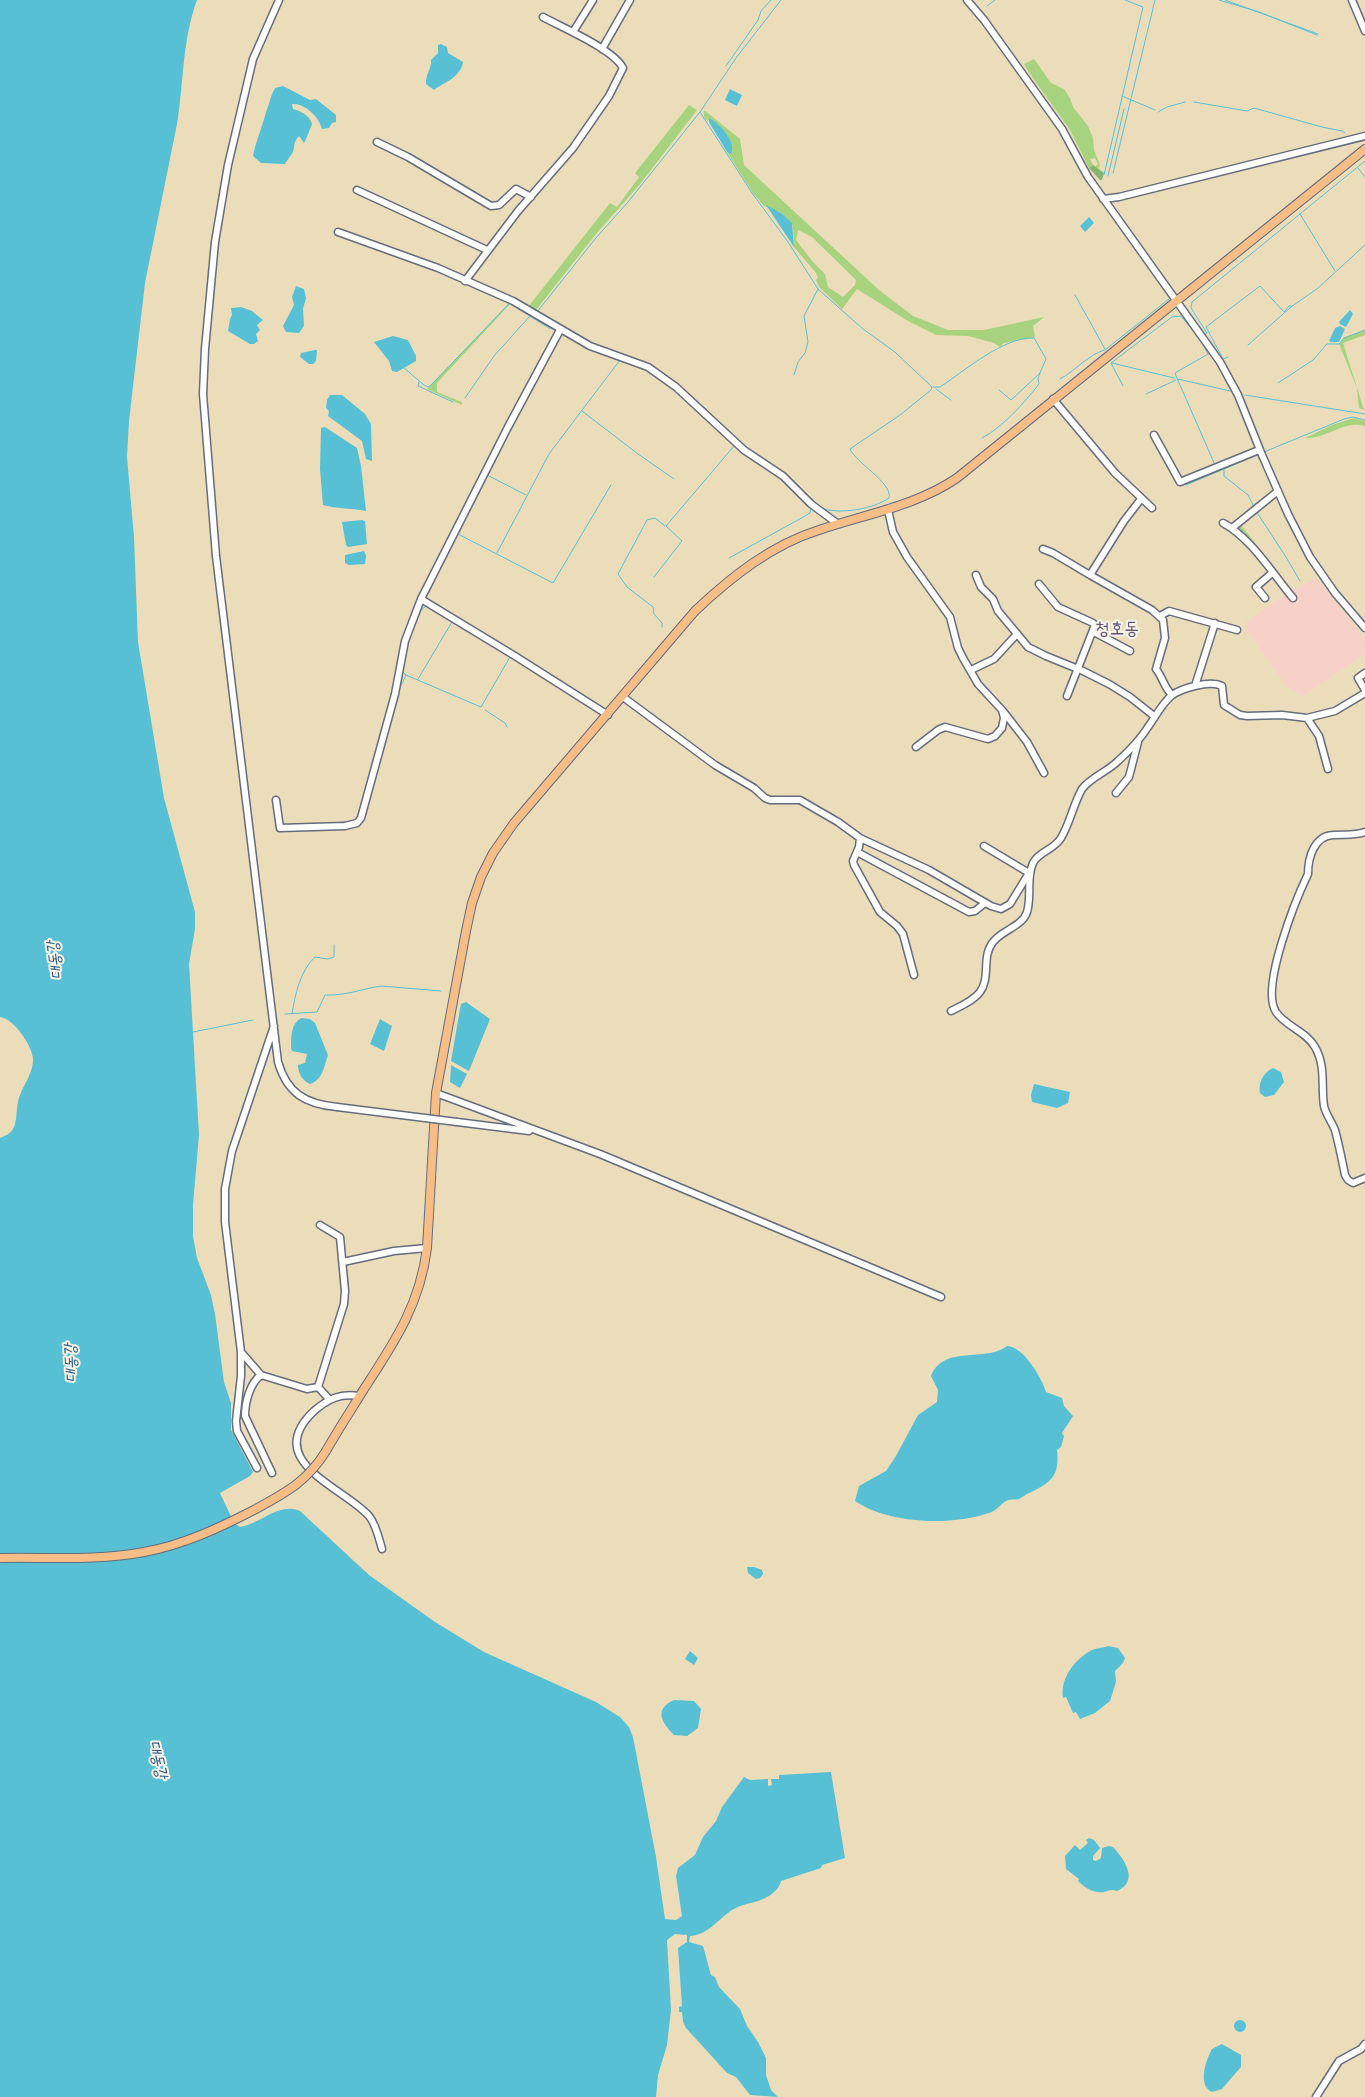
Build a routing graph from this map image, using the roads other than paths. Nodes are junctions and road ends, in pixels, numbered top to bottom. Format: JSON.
{"nodes":[{"id":1,"x":279,"y":0,"type":"edge"},
{"id":2,"x":593,"y":0,"type":"edge"},
{"id":3,"x":630,"y":0,"type":"edge"},
{"id":4,"x":967,"y":0,"type":"edge"},
{"id":5,"x":1352,"y":0,"type":"edge"},
{"id":6,"x":543,"y":17,"type":"dead end"},
{"id":7,"x":1365,"y":31,"type":"edge"},
{"id":8,"x":573,"y":32,"type":"junction"},
{"id":9,"x":602,"y":49,"type":"junction"},
{"id":10,"x":1365,"y":136,"type":"edge"},
{"id":11,"x":377,"y":142,"type":"dead end"},
{"id":12,"x":1365,"y":149,"type":"edge"},
{"id":13,"x":357,"y":190,"type":"dead end"},
{"id":14,"x":530,"y":197,"type":"junction"},
{"id":15,"x":1103,"y":198,"type":"junction"},
{"id":16,"x":338,"y":232,"type":"dead end"},
{"id":17,"x":487,"y":250,"type":"junction"},
{"id":18,"x":465,"y":281,"type":"junction"},
{"id":19,"x":1178,"y":301,"type":"junction"},
{"id":20,"x":560,"y":330,"type":"junction"},
{"id":21,"x":1053,"y":399,"type":"junction"},
{"id":22,"x":1154,"y":435,"type":"dead end"},
{"id":23,"x":1259,"y":450,"type":"junction"},
{"id":24,"x":1278,"y":491,"type":"junction"},
{"id":25,"x":1141,"y":499,"type":"junction"},
{"id":26,"x":1152,"y":508,"type":"dead end"},
{"id":27,"x":888,"y":510,"type":"junction"},
{"id":28,"x":1223,"y":523,"type":"dead end"},
{"id":29,"x":838,"y":524,"type":"junction"},
{"id":30,"x":1232,"y":528,"type":"junction"},
{"id":31,"x":1043,"y":549,"type":"dead end"},
{"id":32,"x":1272,"y":573,"type":"junction"},
{"id":33,"x":976,"y":575,"type":"dead end"},
{"id":34,"x":1090,"y":575,"type":"junction"},
{"id":35,"x":1039,"y":584,"type":"dead end"},
{"id":36,"x":1264,"y":598,"type":"dead end"},
{"id":37,"x":1293,"y":598,"type":"dead end"},
{"id":38,"x":421,"y":599,"type":"junction"},
{"id":39,"x":1160,"y":616,"type":"junction"},
{"id":40,"x":1215,"y":624,"type":"junction"},
{"id":41,"x":1365,"y":628,"type":"edge"},
{"id":42,"x":1237,"y":630,"type":"dead end"},
{"id":43,"x":1094,"y":632,"type":"junction"},
{"id":44,"x":1017,"y":634,"type":"junction"},
{"id":45,"x":1130,"y":652,"type":"dead end"},
{"id":46,"x":1077,"y":668,"type":"junction"},
{"id":47,"x":971,"y":670,"type":"junction"},
{"id":48,"x":1365,"y":673,"type":"edge"},
{"id":49,"x":1195,"y":686,"type":"junction"},
{"id":50,"x":1365,"y":691,"type":"edge"},
{"id":51,"x":1067,"y":696,"type":"dead end"},
{"id":52,"x":1172,"y":696,"type":"junction"},
{"id":53,"x":623,"y":697,"type":"junction"},
{"id":54,"x":1002,"y":710,"type":"junction"},
{"id":55,"x":608,"y":715,"type":"junction"},
{"id":56,"x":1154,"y":716,"type":"junction"},
{"id":57,"x":1307,"y":718,"type":"junction"},
{"id":58,"x":1138,"y":741,"type":"junction"},
{"id":59,"x":916,"y":747,"type":"dead end"},
{"id":60,"x":1328,"y":769,"type":"dead end"},
{"id":61,"x":1044,"y":773,"type":"dead end"},
{"id":62,"x":1116,"y":793,"type":"dead end"},
{"id":63,"x":276,"y":800,"type":"dead end"},
{"id":64,"x":1365,"y":832,"type":"edge"},
{"id":65,"x":860,"y":838,"type":"junction"},
{"id":66,"x":984,"y":846,"type":"dead end"},
{"id":67,"x":857,"y":852,"type":"junction"},
{"id":68,"x":1029,"y":873,"type":"junction"},
{"id":69,"x":985,"y":903,"type":"junction"},
{"id":70,"x":914,"y":975,"type":"dead end"},
{"id":71,"x":952,"y":1011,"type":"dead end"},
{"id":72,"x":274,"y":1025,"type":"junction"},
{"id":73,"x":436,"y":1093,"type":"junction"},
{"id":74,"x":540,"y":1133,"type":"junction"},
{"id":75,"x":1365,"y":1178,"type":"edge"},
{"id":76,"x":320,"y":1225,"type":"dead end"},
{"id":77,"x":427,"y":1248,"type":"junction"},
{"id":78,"x":343,"y":1262,"type":"junction"},
{"id":79,"x":941,"y":1297,"type":"dead end"},
{"id":80,"x":241,"y":1352,"type":"junction"},
{"id":81,"x":261,"y":1375,"type":"junction"},
{"id":82,"x":318,"y":1387,"type":"junction"},
{"id":83,"x":359,"y":1396,"type":"junction"},
{"id":84,"x":329,"y":1399,"type":"junction"},
{"id":85,"x":257,"y":1468,"type":"dead end"},
{"id":86,"x":272,"y":1473,"type":"dead end"},
{"id":87,"x":382,"y":1549,"type":"dead end"},
{"id":88,"x":0,"y":1558,"type":"edge"},
{"id":89,"x":1365,"y":2044,"type":"edge"},
{"id":90,"x":1316,"y":2097,"type":"edge"}],
"edges":[{"from":1,"to":72,"type":"street"},
{"from":2,"to":8,"type":"street"},
{"from":3,"to":9,"type":"street"},
{"from":4,"to":15,"type":"street"},
{"from":5,"to":7,"type":"street"},
{"from":6,"to":8,"type":"street"},
{"from":8,"to":9,"type":"street"},
{"from":9,"to":14,"type":"street"},
{"from":10,"to":15,"type":"street"},
{"from":11,"to":14,"type":"street"},
{"from":12,"to":19,"type":"main road"},
{"from":13,"to":17,"type":"street"},
{"from":14,"to":17,"type":"street"},
{"from":15,"to":19,"type":"street"},
{"from":16,"to":18,"type":"street"},
{"from":17,"to":18,"type":"street"},
{"from":18,"to":20,"type":"street"},
{"from":19,"to":21,"type":"main road"},
{"from":19,"to":23,"type":"street"},
{"from":20,"to":29,"type":"street"},
{"from":20,"to":38,"type":"street"},
{"from":21,"to":25,"type":"street"},
{"from":21,"to":27,"type":"main road"},
{"from":22,"to":23,"type":"street"},
{"from":23,"to":24,"type":"street"},
{"from":24,"to":30,"type":"street"},
{"from":24,"to":41,"type":"street"},
{"from":25,"to":26,"type":"street"},
{"from":25,"to":34,"type":"street"},
{"from":27,"to":29,"type":"main road"},
{"from":27,"to":47,"type":"street"},
{"from":28,"to":30,"type":"street"},
{"from":29,"to":53,"type":"main road"},
{"from":30,"to":32,"type":"street"},
{"from":31,"to":34,"type":"street"},
{"from":32,"to":36,"type":"street"},
{"from":32,"to":37,"type":"street"},
{"from":33,"to":44,"type":"street"},
{"from":34,"to":39,"type":"street"},
{"from":35,"to":43,"type":"street"},
{"from":38,"to":55,"type":"street"},
{"from":38,"to":63,"type":"street"},
{"from":39,"to":40,"type":"street"},
{"from":39,"to":52,"type":"street"},
{"from":40,"to":42,"type":"street"},
{"from":40,"to":49,"type":"street"},
{"from":43,"to":45,"type":"street"},
{"from":43,"to":46,"type":"street"},
{"from":44,"to":46,"type":"street"},
{"from":44,"to":47,"type":"street"},
{"from":46,"to":51,"type":"street"},
{"from":46,"to":56,"type":"street"},
{"from":47,"to":54,"type":"street"},
{"from":48,"to":50,"type":"street"},
{"from":49,"to":52,"type":"street"},
{"from":49,"to":57,"type":"street"},
{"from":50,"to":57,"type":"street"},
{"from":52,"to":56,"type":"street"},
{"from":53,"to":55,"type":"main road"},
{"from":53,"to":65,"type":"street"},
{"from":54,"to":59,"type":"street"},
{"from":54,"to":61,"type":"street"},
{"from":55,"to":73,"type":"main road"},
{"from":56,"to":58,"type":"street"},
{"from":57,"to":60,"type":"street"},
{"from":58,"to":62,"type":"street"},
{"from":58,"to":68,"type":"street"},
{"from":64,"to":75,"type":"street"},
{"from":65,"to":67,"type":"street"},
{"from":65,"to":69,"type":"street"},
{"from":66,"to":68,"type":"street"},
{"from":67,"to":69,"type":"street"},
{"from":67,"to":70,"type":"street"},
{"from":68,"to":69,"type":"street"},
{"from":68,"to":71,"type":"street"},
{"from":72,"to":74,"type":"street","bridge":true},
{"from":72,"to":80,"type":"street"},
{"from":73,"to":74,"type":"street"},
{"from":73,"to":77,"type":"main road"},
{"from":74,"to":79,"type":"street"},
{"from":76,"to":78,"type":"street"},
{"from":77,"to":78,"type":"street"},
{"from":77,"to":83,"type":"main road"},
{"from":78,"to":82,"type":"street"},
{"from":80,"to":81,"type":"street"},
{"from":80,"to":85,"type":"street"},
{"from":81,"to":82,"type":"street"},
{"from":81,"to":86,"type":"street"},
{"from":82,"to":84,"type":"street"},
{"from":83,"to":84,"type":"street"},
{"from":83,"to":88,"type":"main road","bridge":true},
{"from":84,"to":87,"type":"street"},
{"from":89,"to":90,"type":"street"}]}
